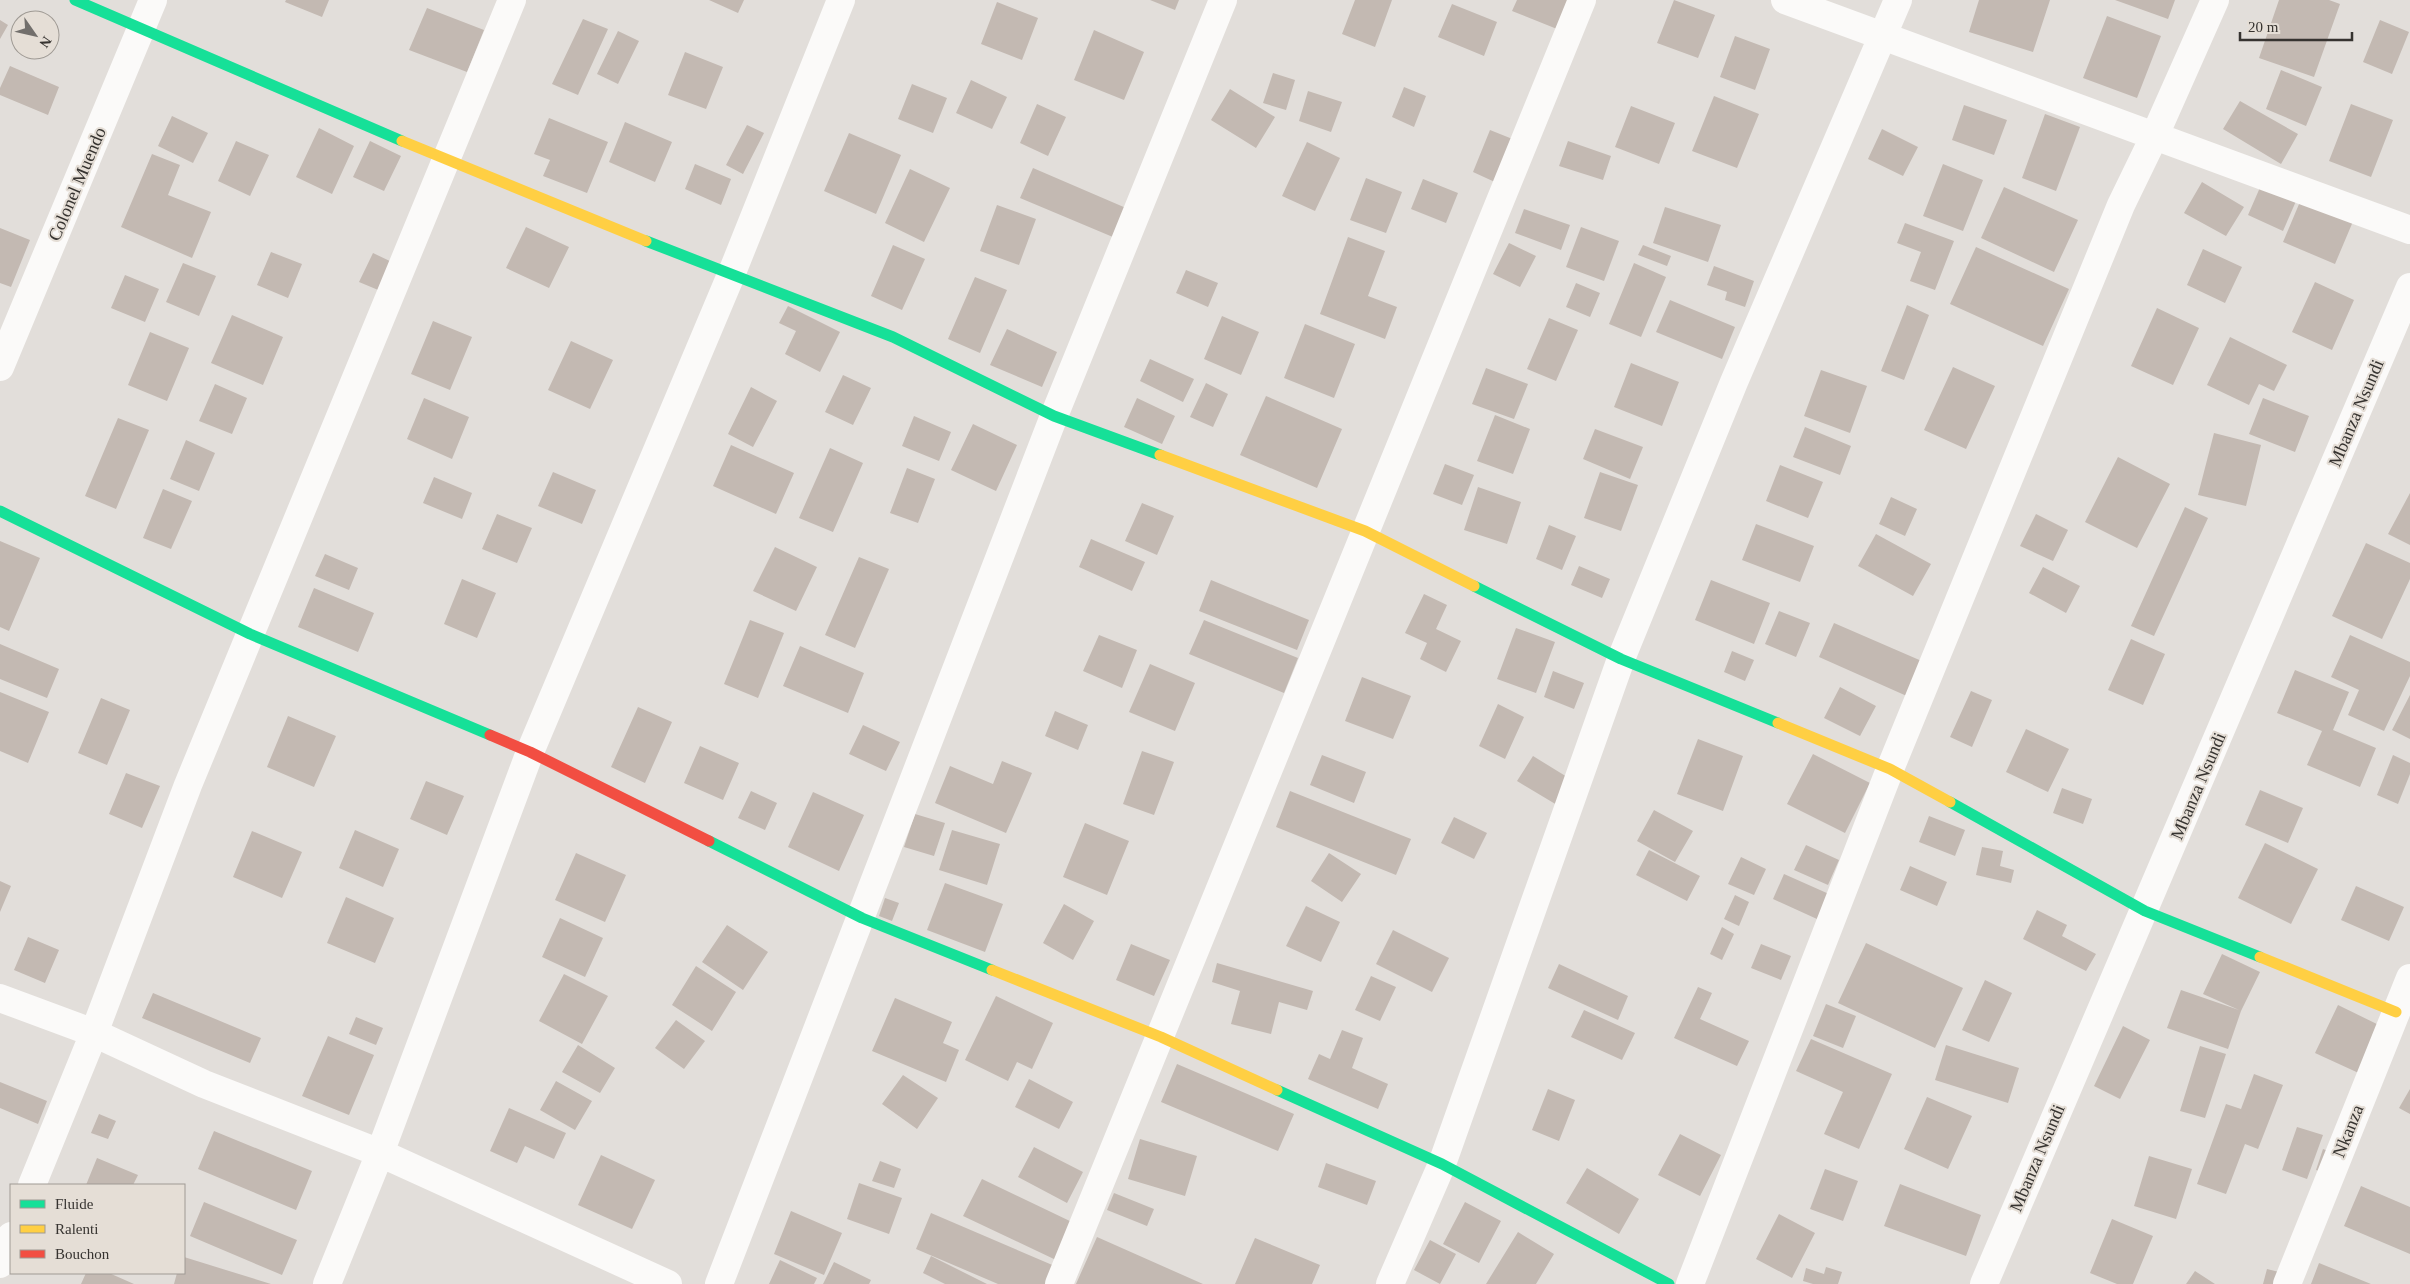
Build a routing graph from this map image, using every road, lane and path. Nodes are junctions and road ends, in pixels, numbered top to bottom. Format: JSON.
{"nodes":[{"id":1,"x":75,"y":0,"type":"edge"},
{"id":2,"x":153,"y":0,"type":"edge"},
{"id":3,"x":512,"y":0,"type":"edge"},
{"id":4,"x":841,"y":0,"type":"edge"},
{"id":5,"x":1222,"y":0,"type":"edge"},
{"id":6,"x":1582,"y":0,"type":"edge"},
{"id":7,"x":1785,"y":0,"type":"edge"},
{"id":8,"x":1898,"y":0,"type":"edge"},
{"id":9,"x":2214,"y":0,"type":"edge"},
{"id":10,"x":142,"y":28,"type":"junction"},
{"id":11,"x":1883,"y":37,"type":"junction"},
{"id":12,"x":2155,"y":135,"type":"junction"},
{"id":13,"x":447,"y":160,"type":"junction"},
{"id":14,"x":2410,"y":230,"type":"edge"},
{"id":15,"x":731,"y":276,"type":"junction"},
{"id":16,"x":2410,"y":287,"type":"edge"},
{"id":17,"x":0,"y":367,"type":"edge"},
{"id":18,"x":1054,"y":416,"type":"junction"},
{"id":19,"x":0,"y":511,"type":"edge"},
{"id":20,"x":1364,"y":531,"type":"junction"},
{"id":21,"x":250,"y":634,"type":"junction"},
{"id":22,"x":1621,"y":659,"type":"junction"},
{"id":23,"x":530,"y":752,"type":"junction"},
{"id":24,"x":1890,"y":769,"type":"junction"},
{"id":25,"x":2145,"y":911,"type":"junction"},
{"id":26,"x":862,"y":918,"type":"junction"},
{"id":27,"x":2410,"y":978,"type":"edge"},
{"id":28,"x":0,"y":998,"type":"edge"},
{"id":29,"x":2396,"y":1012,"type":"junction"},
{"id":30,"x":94,"y":1033,"type":"junction"},
{"id":31,"x":1161,"y":1037,"type":"junction"},
{"id":32,"x":380,"y":1153,"type":"junction"},
{"id":33,"x":1442,"y":1164,"type":"junction"},
{"id":34,"x":32,"y":1184,"type":"edge"},
{"id":35,"x":10,"y":1239,"type":"edge"},
{"id":36,"x":0,"y":1264,"type":"edge"},
{"id":37,"x":327,"y":1284,"type":"edge"},
{"id":38,"x":668,"y":1284,"type":"edge"},
{"id":39,"x":719,"y":1284,"type":"edge"},
{"id":40,"x":1059,"y":1284,"type":"edge"},
{"id":41,"x":1390,"y":1284,"type":"edge"},
{"id":42,"x":1669,"y":1284,"type":"edge"},
{"id":43,"x":1690,"y":1284,"type":"edge"},
{"id":44,"x":1984,"y":1284,"type":"edge"},
{"id":45,"x":2287,"y":1284,"type":"edge"}],
"edges":[{"from":1,"to":10,"type":"street"},
{"from":2,"to":10,"type":"street","name":"Colonel Muendo"},
{"from":3,"to":13,"type":"street"},
{"from":4,"to":15,"type":"street"},
{"from":5,"to":18,"type":"street"},
{"from":6,"to":20,"type":"street"},
{"from":7,"to":11,"type":"street"},
{"from":8,"to":11,"type":"street"},
{"from":9,"to":12,"type":"street"},
{"from":10,"to":13,"type":"street"},
{"from":10,"to":17,"type":"street","name":"Colonel Muendo"},
{"from":11,"to":12,"type":"street"},
{"from":11,"to":22,"type":"street"},
{"from":12,"to":14,"type":"street"},
{"from":12,"to":24,"type":"street"},
{"from":13,"to":15,"type":"street"},
{"from":13,"to":21,"type":"street"},
{"from":15,"to":18,"type":"street"},
{"from":15,"to":23,"type":"street"},
{"from":16,"to":25,"type":"street","name":"Mbanza Nsundi"},
{"from":18,"to":20,"type":"street"},
{"from":18,"to":26,"type":"street"},
{"from":19,"to":21,"type":"street"},
{"from":20,"to":22,"type":"street"},
{"from":20,"to":31,"type":"street"},
{"from":21,"to":23,"type":"street"},
{"from":21,"to":30,"type":"street"},
{"from":22,"to":24,"type":"street"},
{"from":22,"to":33,"type":"street"},
{"from":23,"to":26,"type":"street"},
{"from":23,"to":32,"type":"street"},
{"from":24,"to":25,"type":"street"},
{"from":24,"to":43,"type":"street"},
{"from":25,"to":29,"type":"street"},
{"from":25,"to":44,"type":"street","name":"Mbanza Nsundi"},
{"from":26,"to":31,"type":"street"},
{"from":26,"to":39,"type":"street"},
{"from":27,"to":29,"type":"street","name":"Nkanza"},
{"from":28,"to":30,"type":"street"},
{"from":29,"to":45,"type":"street","name":"Nkanza"},
{"from":30,"to":32,"type":"street"},
{"from":30,"to":34,"type":"street"},
{"from":31,"to":33,"type":"street"},
{"from":31,"to":40,"type":"street"},
{"from":32,"to":37,"type":"street"},
{"from":32,"to":38,"type":"street"},
{"from":33,"to":41,"type":"street"},
{"from":33,"to":42,"type":"street"},
{"from":35,"to":36,"type":"street"}]}
